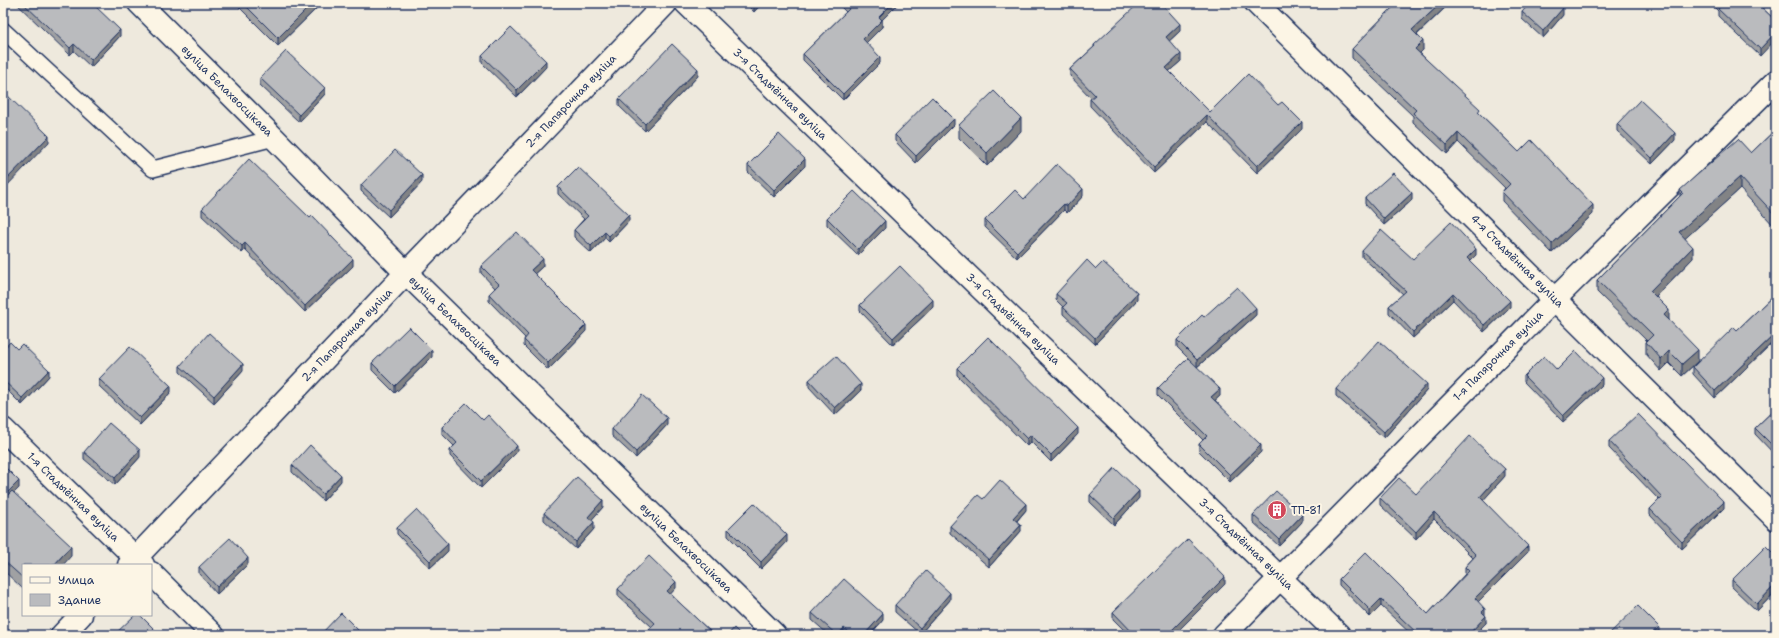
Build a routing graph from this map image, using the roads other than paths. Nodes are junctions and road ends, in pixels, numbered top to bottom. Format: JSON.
{"nodes":[{"id":1,"x":139,"y":3,"type":"edge"},
{"id":2,"x":666,"y":3,"type":"edge"},
{"id":3,"x":686,"y":3,"type":"edge"},
{"id":4,"x":1256,"y":3,"type":"edge"},
{"id":5,"x":3,"y":30,"type":"edge"},
{"id":6,"x":1776,"y":81,"type":"edge"},
{"id":7,"x":274,"y":138,"type":"junction"},
{"id":8,"x":406,"y":273,"type":"junction"},
{"id":9,"x":1555,"y":299,"type":"junction"},
{"id":10,"x":3,"y":428,"type":"edge"},
{"id":11,"x":1776,"y":519,"type":"edge"},
{"id":12,"x":136,"y":563,"type":"edge"},
{"id":13,"x":152,"y":574,"type":"edge"},
{"id":14,"x":1280,"y":577,"type":"junction"},
{"id":15,"x":80,"y":616,"type":"edge"},
{"id":16,"x":62,"y":635,"type":"edge"},
{"id":17,"x":214,"y":635,"type":"edge"},
{"id":18,"x":775,"y":635,"type":"edge"},
{"id":19,"x":1224,"y":635,"type":"edge"},
{"id":20,"x":1339,"y":635,"type":"edge"}],
"edges":[{"from":1,"to":7,"type":"street","name":"вуліца Белахвосцікава"},
{"from":2,"to":8,"type":"street","name":"2-я Папярочная вуліца"},
{"from":3,"to":14,"type":"street","name":"3-я Стадыённая вуліца"},
{"from":4,"to":9,"type":"street","name":"4-я Стадыённая вуліца"},
{"from":5,"to":7,"type":"lane"},
{"from":6,"to":9,"type":"street","name":"1-я Папярочная вуліца"},
{"from":7,"to":8,"type":"street","name":"вуліца Белахвосцікава"},
{"from":8,"to":12,"type":"street","name":"2-я Папярочная вуліца"},
{"from":8,"to":18,"type":"street","name":"вуліца Белахвосцікава"},
{"from":9,"to":11,"type":"street","name":"4-я Стадыённая вуліца"},
{"from":9,"to":14,"type":"street","name":"1-я Папярочная вуліца"},
{"from":10,"to":12,"type":"street","name":"1-я Стадыённая вуліца"},
{"from":13,"to":17,"type":"street"},
{"from":14,"to":19,"type":"street","name":"1-я Папярочная вуліца"},
{"from":14,"to":20,"type":"street","name":"3-я Стадыённая вуліца"},
{"from":15,"to":16,"type":"street"}]}
